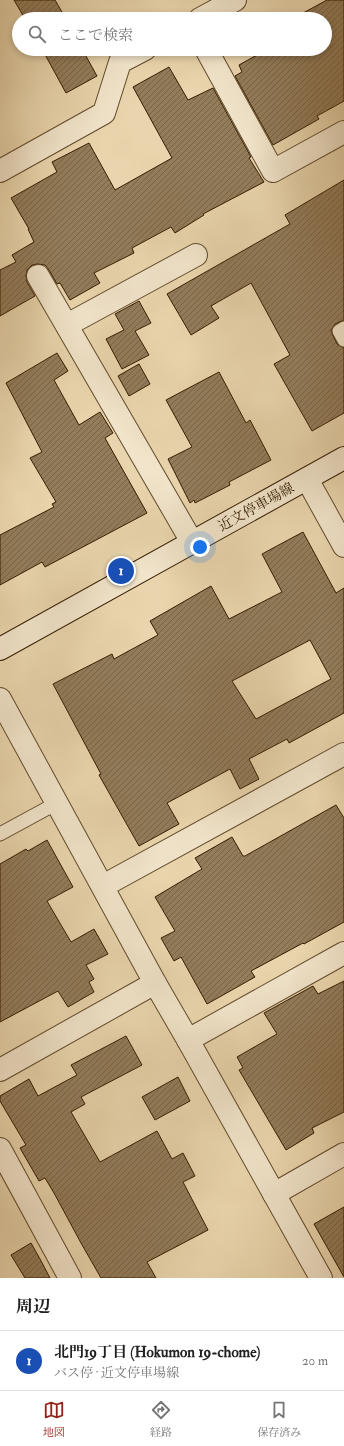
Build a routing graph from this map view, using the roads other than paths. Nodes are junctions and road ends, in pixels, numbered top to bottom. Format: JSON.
{"nodes":[{"id":1,"x":234,"y":0,"type":"edge"},
{"id":2,"x":213,"y":12,"type":"edge"},
{"id":3,"x":132,"y":56,"type":"edge"},
{"id":4,"x":210,"y":56,"type":"edge"},
{"id":5,"x":344,"y":132,"type":"edge"},
{"id":6,"x":0,"y":171,"type":"edge"},
{"id":7,"x":196,"y":255,"type":"dead end"},
{"id":8,"x":38,"y":276,"type":"dead end"},
{"id":9,"x":67,"y":325,"type":"junction"},
{"id":10,"x":344,"y":328,"type":"edge"},
{"id":11,"x":344,"y":340,"type":"edge"},
{"id":12,"x":344,"y":458,"type":"edge"},
{"id":13,"x":307,"y":478,"type":"junction"},
{"id":14,"x":192,"y":542,"type":"junction"},
{"id":15,"x":344,"y":546,"type":"edge"},
{"id":16,"x":0,"y":649,"type":"edge"},
{"id":17,"x":0,"y":699,"type":"edge"},
{"id":18,"x":344,"y":754,"type":"edge"},
{"id":19,"x":57,"y":803,"type":"junction"},
{"id":20,"x":0,"y":834,"type":"edge"},
{"id":21,"x":104,"y":886,"type":"junction"},
{"id":22,"x":344,"y":953,"type":"edge"},
{"id":23,"x":155,"y":983,"type":"junction"},
{"id":24,"x":188,"y":1040,"type":"junction"},
{"id":25,"x":0,"y":1070,"type":"edge"},
{"id":26,"x":0,"y":1149,"type":"edge"},
{"id":27,"x":344,"y":1154,"type":"edge"},
{"id":28,"x":274,"y":1194,"type":"junction"},
{"id":29,"x":70,"y":1278,"type":"edge"},
{"id":30,"x":320,"y":1278,"type":"edge"}],
"edges":[{"from":1,"to":2,"type":"street"},
{"from":3,"to":6,"type":"street"},
{"from":4,"to":5,"type":"street"},
{"from":7,"to":9,"type":"street"},
{"from":8,"to":9,"type":"street"},
{"from":9,"to":14,"type":"street"},
{"from":10,"to":11,"type":"lane"},
{"from":12,"to":13,"type":"street","name":"近文停車場線"},
{"from":13,"to":14,"type":"street","name":"近文停車場線"},
{"from":13,"to":15,"type":"street"},
{"from":14,"to":16,"type":"street","name":"近文停車場線"},
{"from":17,"to":19,"type":"street"},
{"from":18,"to":21,"type":"street"},
{"from":19,"to":20,"type":"lane"},
{"from":19,"to":21,"type":"street"},
{"from":21,"to":23,"type":"street"},
{"from":22,"to":24,"type":"street"},
{"from":23,"to":24,"type":"street"},
{"from":23,"to":25,"type":"street"},
{"from":24,"to":28,"type":"street"},
{"from":26,"to":29,"type":"street"},
{"from":27,"to":28,"type":"street"},
{"from":28,"to":30,"type":"street"}]}
